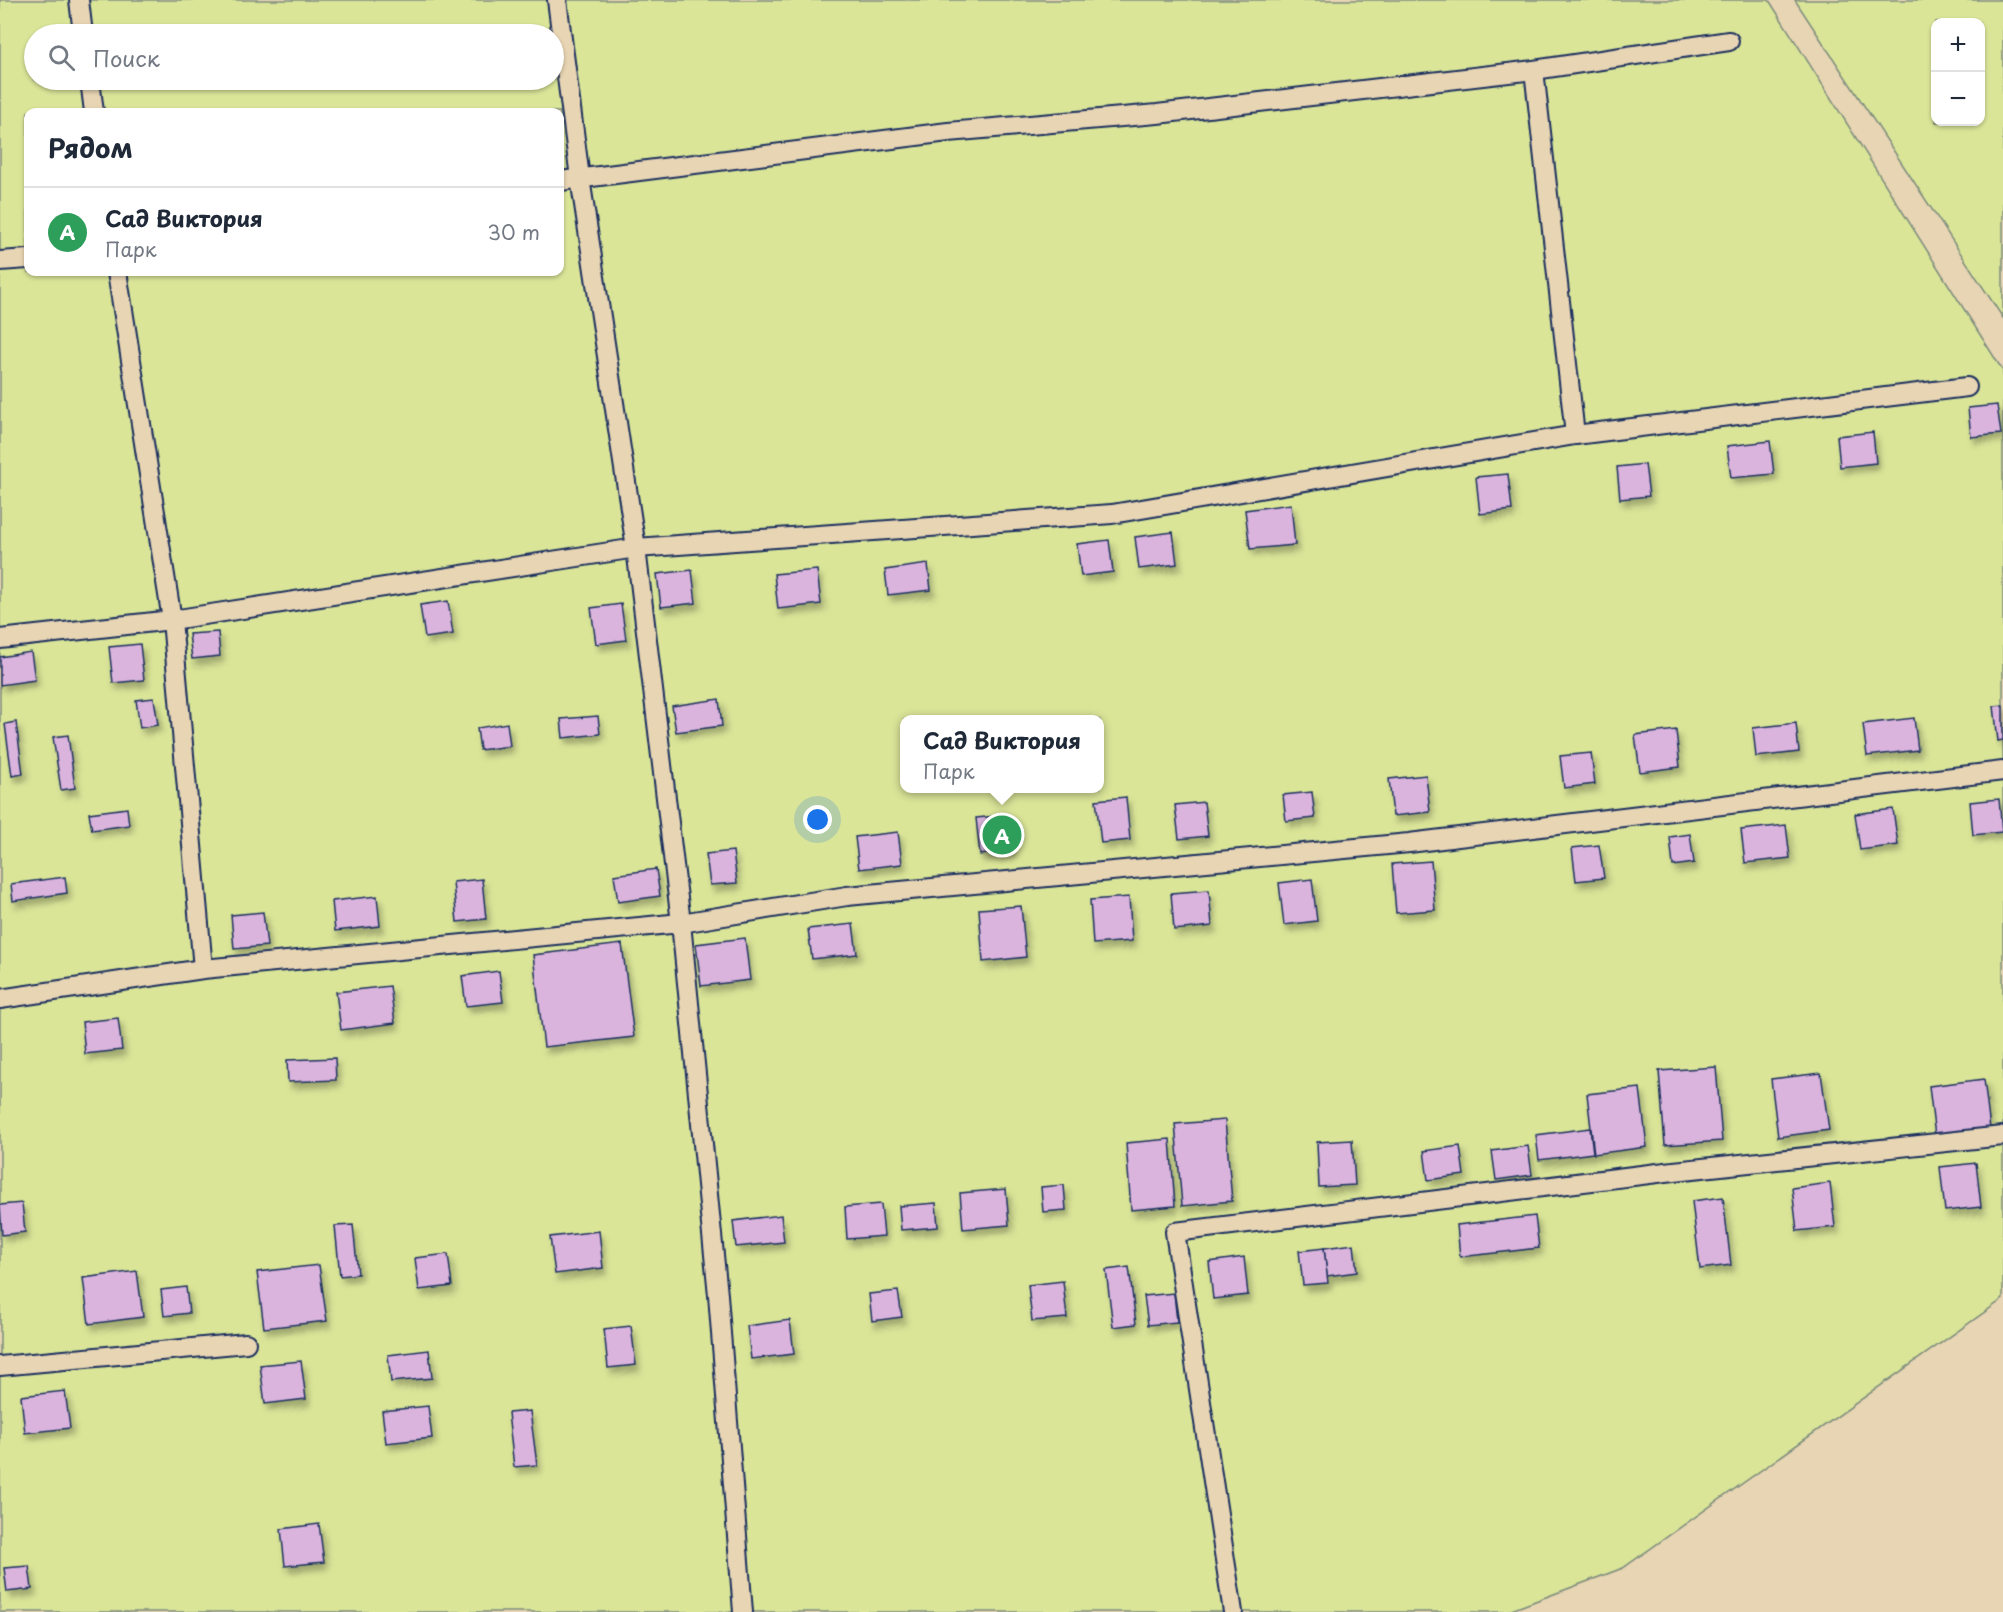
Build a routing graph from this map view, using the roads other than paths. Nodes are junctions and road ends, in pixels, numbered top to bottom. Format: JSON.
{"nodes":[{"id":1,"x":79,"y":0,"type":"edge"},
{"id":2,"x":557,"y":0,"type":"edge"},
{"id":3,"x":82,"y":24,"type":"edge"},
{"id":4,"x":560,"y":24,"type":"edge"},
{"id":5,"x":1729,"y":41,"type":"dead end"},
{"id":6,"x":564,"y":54,"type":"edge"},
{"id":7,"x":1534,"y":70,"type":"junction"},
{"id":8,"x":91,"y":90,"type":"edge"},
{"id":9,"x":94,"y":108,"type":"edge"},
{"id":10,"x":580,"y":178,"type":"junction"},
{"id":11,"x":564,"y":180,"type":"edge"},
{"id":12,"x":24,"y":258,"type":"edge"},
{"id":13,"x":0,"y":261,"type":"edge"},
{"id":14,"x":118,"y":276,"type":"edge"},
{"id":15,"x":1967,"y":387,"type":"dead end"},
{"id":16,"x":1575,"y":435,"type":"junction"},
{"id":17,"x":636,"y":548,"type":"junction"},
{"id":18,"x":172,"y":620,"type":"junction"},
{"id":19,"x":0,"y":639,"type":"edge"},
{"id":20,"x":2003,"y":771,"type":"edge"},
{"id":21,"x":681,"y":923,"type":"junction"},
{"id":22,"x":203,"y":969,"type":"junction"},
{"id":23,"x":0,"y":999,"type":"edge"},
{"id":24,"x":2003,"y":1136,"type":"edge"},
{"id":25,"x":246,"y":1343,"type":"dead end"},
{"id":26,"x":0,"y":1366,"type":"edge"},
{"id":27,"x":743,"y":1612,"type":"edge"},
{"id":28,"x":1233,"y":1612,"type":"edge"}],
"edges":[{"from":1,"to":3,"type":"lane"},
{"from":2,"to":4,"type":"lane"},
{"from":5,"to":7,"type":"lane"},
{"from":6,"to":10,"type":"lane"},
{"from":7,"to":10,"type":"lane"},
{"from":7,"to":16,"type":"lane"},
{"from":8,"to":9,"type":"lane"},
{"from":10,"to":11,"type":"lane"},
{"from":10,"to":17,"type":"lane"},
{"from":12,"to":13,"type":"lane"},
{"from":14,"to":18,"type":"lane"},
{"from":15,"to":16,"type":"lane"},
{"from":16,"to":17,"type":"lane"},
{"from":17,"to":18,"type":"lane"},
{"from":17,"to":21,"type":"lane"},
{"from":18,"to":19,"type":"lane"},
{"from":18,"to":22,"type":"lane"},
{"from":20,"to":21,"type":"lane"},
{"from":21,"to":22,"type":"lane"},
{"from":21,"to":27,"type":"lane"},
{"from":22,"to":23,"type":"lane"},
{"from":24,"to":28,"type":"lane"},
{"from":25,"to":26,"type":"lane"}]}
